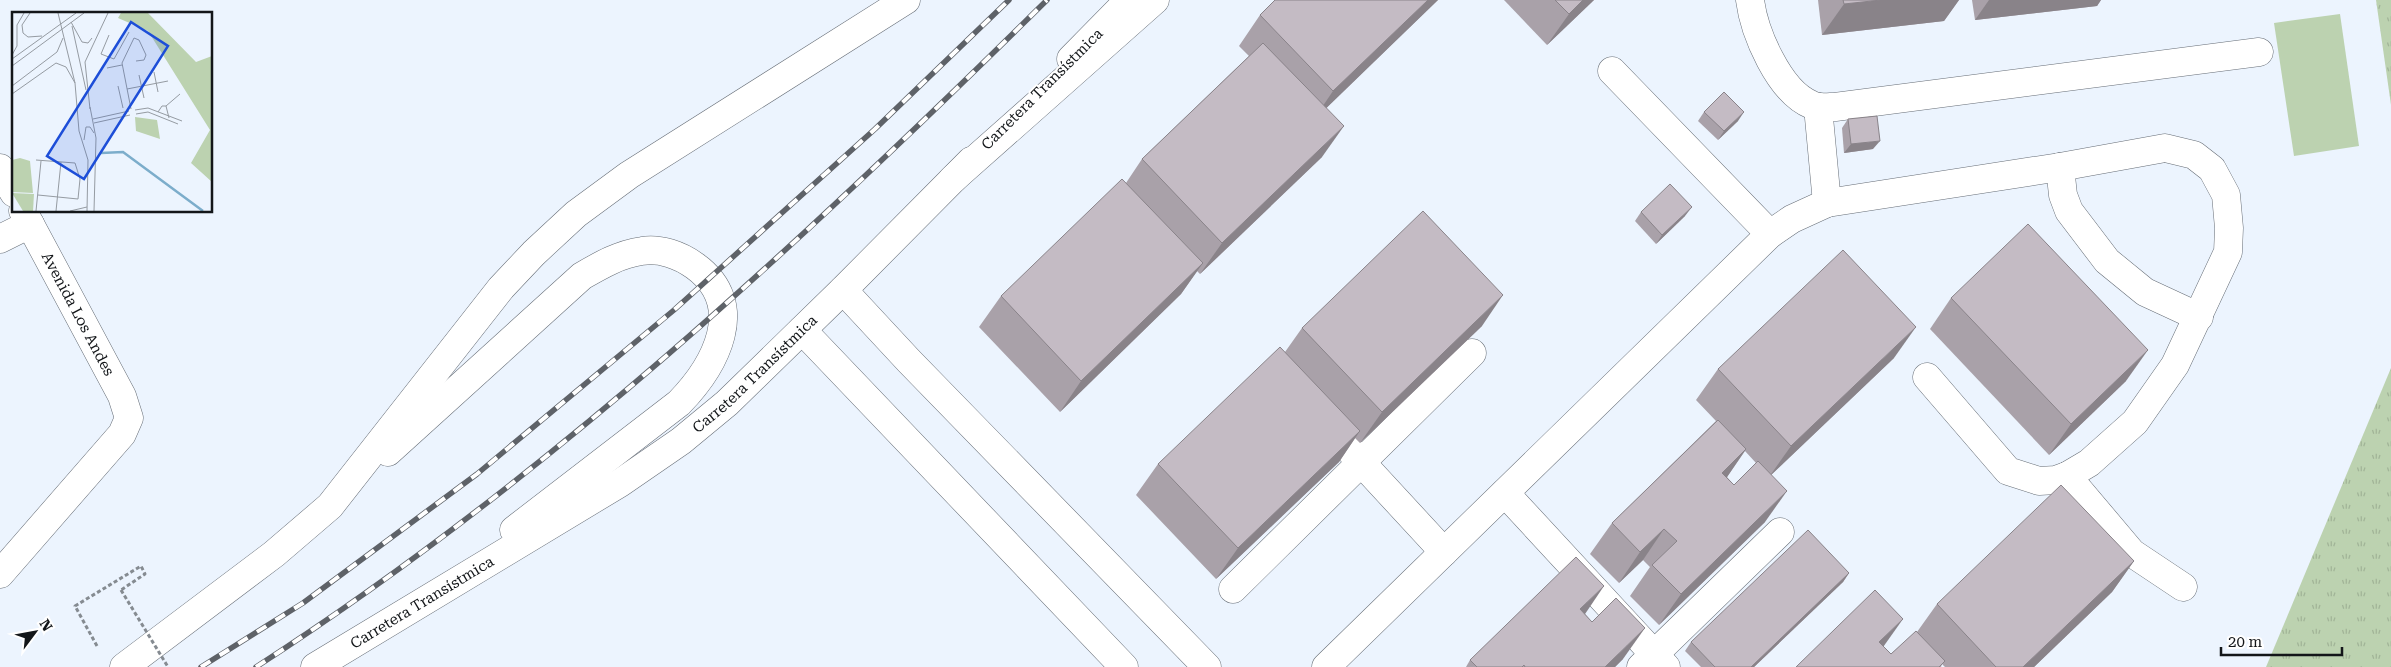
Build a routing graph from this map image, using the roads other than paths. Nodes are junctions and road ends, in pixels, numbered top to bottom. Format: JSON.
{"nodes":[{"id":1,"x":906,"y":0,"type":"edge"},
{"id":2,"x":1130,"y":0,"type":"edge"},
{"id":3,"x":1155,"y":0,"type":"edge"},
{"id":4,"x":1750,"y":0,"type":"edge"},
{"id":5,"x":2259,"y":52,"type":"dead end"},
{"id":6,"x":1612,"y":71,"type":"dead end"},
{"id":7,"x":1818,"y":107,"type":"junction"},
{"id":8,"x":2060,"y":167,"type":"junction"},
{"id":9,"x":0,"y":168,"type":"edge"},
{"id":10,"x":953,"y":179,"type":"junction"},
{"id":11,"x":12,"y":189,"type":"edge"},
{"id":12,"x":1827,"y":204,"type":"junction"},
{"id":13,"x":27,"y":218,"type":"edge"},
{"id":14,"x":1770,"y":234,"type":"junction"},
{"id":15,"x":0,"y":239,"type":"edge"},
{"id":16,"x":843,"y":290,"type":"junction"},
{"id":17,"x":2199,"y":317,"type":"junction"},
{"id":18,"x":802,"y":330,"type":"junction"},
{"id":19,"x":1472,"y":353,"type":"edge"},
{"id":20,"x":1927,"y":377,"type":"dead end"},
{"id":21,"x":1331,"y":429,"type":"edge"},
{"id":22,"x":1360,"y":461,"type":"junction"},
{"id":23,"x":2067,"y":476,"type":"junction"},
{"id":24,"x":1505,"y":493,"type":"junction"},
{"id":25,"x":330,"y":506,"type":"junction"},
{"id":26,"x":1780,"y":532,"type":"edge"},
{"id":27,"x":1444,"y":552,"type":"junction"},
{"id":28,"x":0,"y":574,"type":"edge"},
{"id":29,"x":2183,"y":587,"type":"dead end"},
{"id":30,"x":1233,"y":589,"type":"dead end"},
{"id":31,"x":406,"y":613,"type":"junction"},
{"id":32,"x":1653,"y":663,"type":"edge"},
{"id":33,"x":124,"y":667,"type":"edge"},
{"id":34,"x":315,"y":667,"type":"edge"},
{"id":35,"x":1124,"y":667,"type":"edge"},
{"id":36,"x":1207,"y":667,"type":"edge"},
{"id":37,"x":1326,"y":667,"type":"edge"}],
"edges":[{"from":1,"to":25,"type":"main road"},
{"from":2,"to":10,"type":"main road","name":"Carretera Transístmica"},
{"from":3,"to":10,"type":"main road"},
{"from":4,"to":7,"type":"main road"},
{"from":5,"to":7,"type":"main road"},
{"from":6,"to":14,"type":"main road"},
{"from":7,"to":12,"type":"main road"},
{"from":8,"to":12,"type":"main road"},
{"from":8,"to":17,"type":"main road"},
{"from":8,"to":17,"type":"main road"},
{"from":9,"to":11,"type":"main road"},
{"from":10,"to":16,"type":"main road","name":"Carretera Transístmica"},
{"from":12,"to":14,"type":"main road"},
{"from":13,"to":15,"type":"main road"},
{"from":13,"to":28,"type":"main road","name":"Avenida Los Andes"},
{"from":14,"to":24,"type":"main road"},
{"from":16,"to":18,"type":"main road","name":"Carretera Transístmica"},
{"from":16,"to":36,"type":"main road"},
{"from":17,"to":23,"type":"main road"},
{"from":18,"to":31,"type":"main road","name":"Carretera Transístmica"},
{"from":18,"to":35,"type":"main road"},
{"from":19,"to":22,"type":"main road"},
{"from":20,"to":23,"type":"main road"},
{"from":21,"to":22,"type":"main road"},
{"from":22,"to":27,"type":"main road"},
{"from":22,"to":30,"type":"main road"},
{"from":23,"to":29,"type":"main road"},
{"from":24,"to":27,"type":"main road"},
{"from":24,"to":32,"type":"main road"},
{"from":25,"to":31,"type":"main road"},
{"from":25,"to":33,"type":"main road"},
{"from":26,"to":32,"type":"main road"},
{"from":27,"to":37,"type":"main road"},
{"from":31,"to":34,"type":"main road","name":"Carretera Transístmica"}]}
